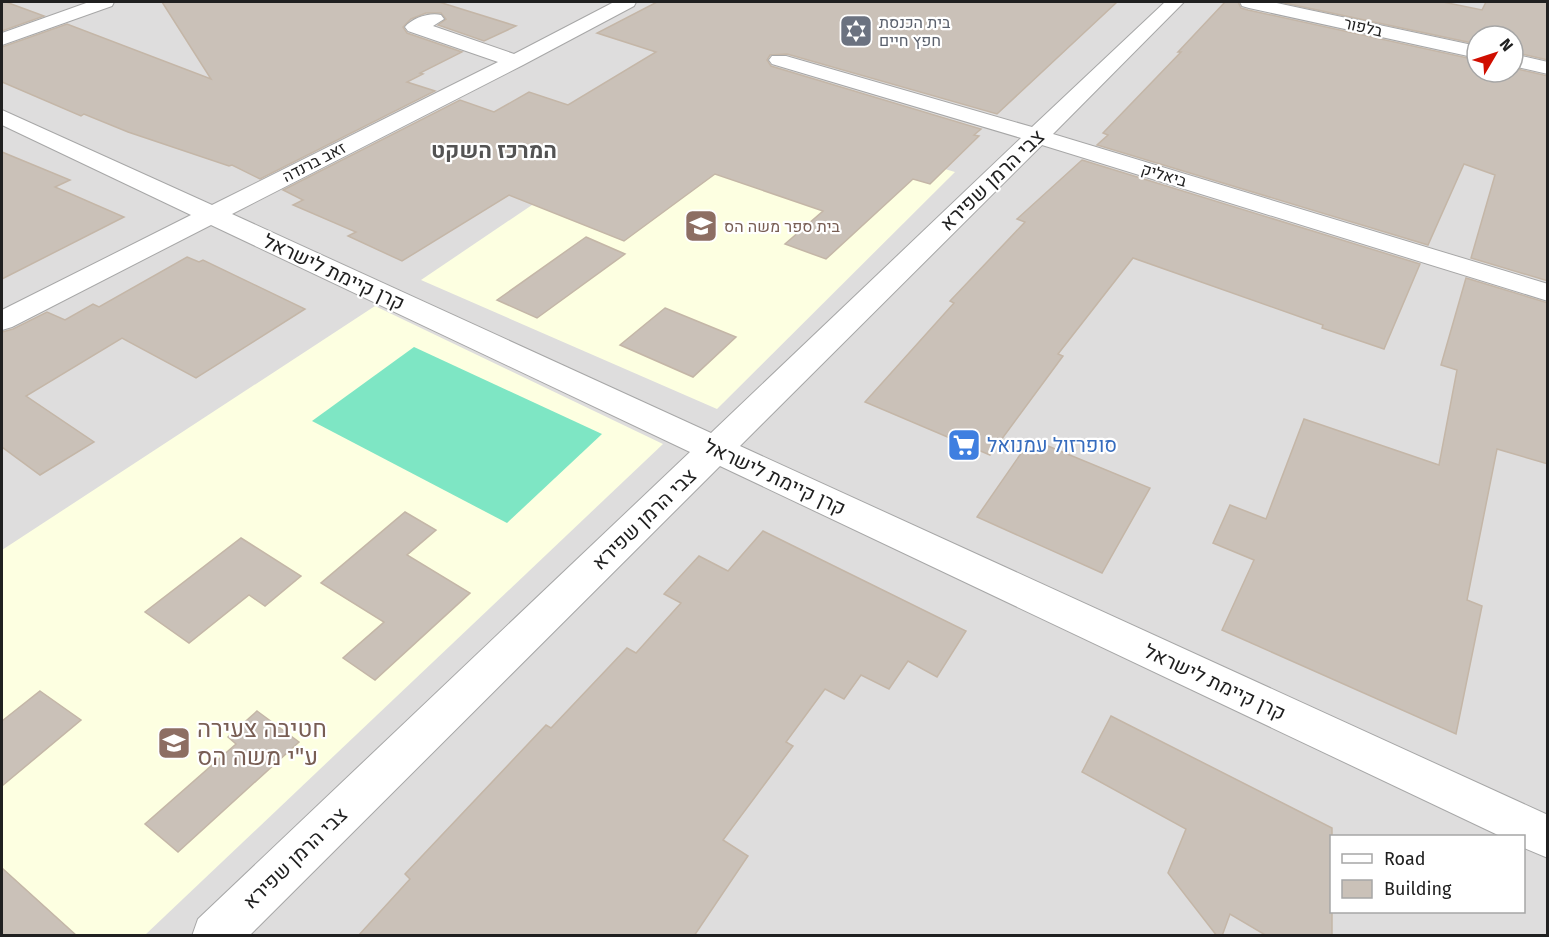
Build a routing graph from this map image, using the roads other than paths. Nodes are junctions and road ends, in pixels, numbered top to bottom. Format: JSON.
{"nodes":[{"id":1,"x":105,"y":2,"type":"edge"},
{"id":2,"x":627,"y":2,"type":"edge"},
{"id":3,"x":1175,"y":2,"type":"edge"},
{"id":4,"x":1249,"y":2,"type":"edge"},
{"id":5,"x":434,"y":19,"type":"dead end"},
{"id":6,"x":2,"y":39,"type":"edge"},
{"id":7,"x":1465,"y":49,"type":"edge"},
{"id":8,"x":779,"y":60,"type":"dead end"},
{"id":9,"x":516,"y":61,"type":"junction"},
{"id":10,"x":1525,"y":63,"type":"edge"},
{"id":11,"x":1548,"y":68,"type":"edge"},
{"id":12,"x":2,"y":117,"type":"edge"},
{"id":13,"x":1037,"y":136,"type":"junction"},
{"id":14,"x":210,"y":214,"type":"junction"},
{"id":15,"x":1548,"y":293,"type":"edge"},
{"id":16,"x":2,"y":321,"type":"edge"},
{"id":17,"x":716,"y":449,"type":"junction"},
{"id":18,"x":1548,"y":837,"type":"edge"},
{"id":19,"x":215,"y":936,"type":"edge"}],
"edges":[{"from":1,"to":6,"type":"street"},
{"from":2,"to":9,"type":"street","name":"זאב ברנדה"},
{"from":3,"to":13,"type":"street","name":"צבי הרמן שפירא"},
{"from":4,"to":7,"type":"street","name":"בלפור"},
{"from":5,"to":9,"type":"street"},
{"from":8,"to":13,"type":"street","name":"ביאליק"},
{"from":9,"to":14,"type":"street","name":"זאב ברנדה"},
{"from":10,"to":11,"type":"street"},
{"from":12,"to":14,"type":"street","name":"קרן קיימת לישראל"},
{"from":13,"to":15,"type":"street","name":"ביאליק"},
{"from":13,"to":17,"type":"street","name":"צבי הרמן שפירא"},
{"from":14,"to":16,"type":"street","name":"זאב ברנדה"},
{"from":14,"to":17,"type":"street","name":"קרן קיימת לישראל"},
{"from":17,"to":18,"type":"street","name":"קרן קיימת לישראל"},
{"from":17,"to":19,"type":"street","name":"צבי הרמן שפירא"}]}
